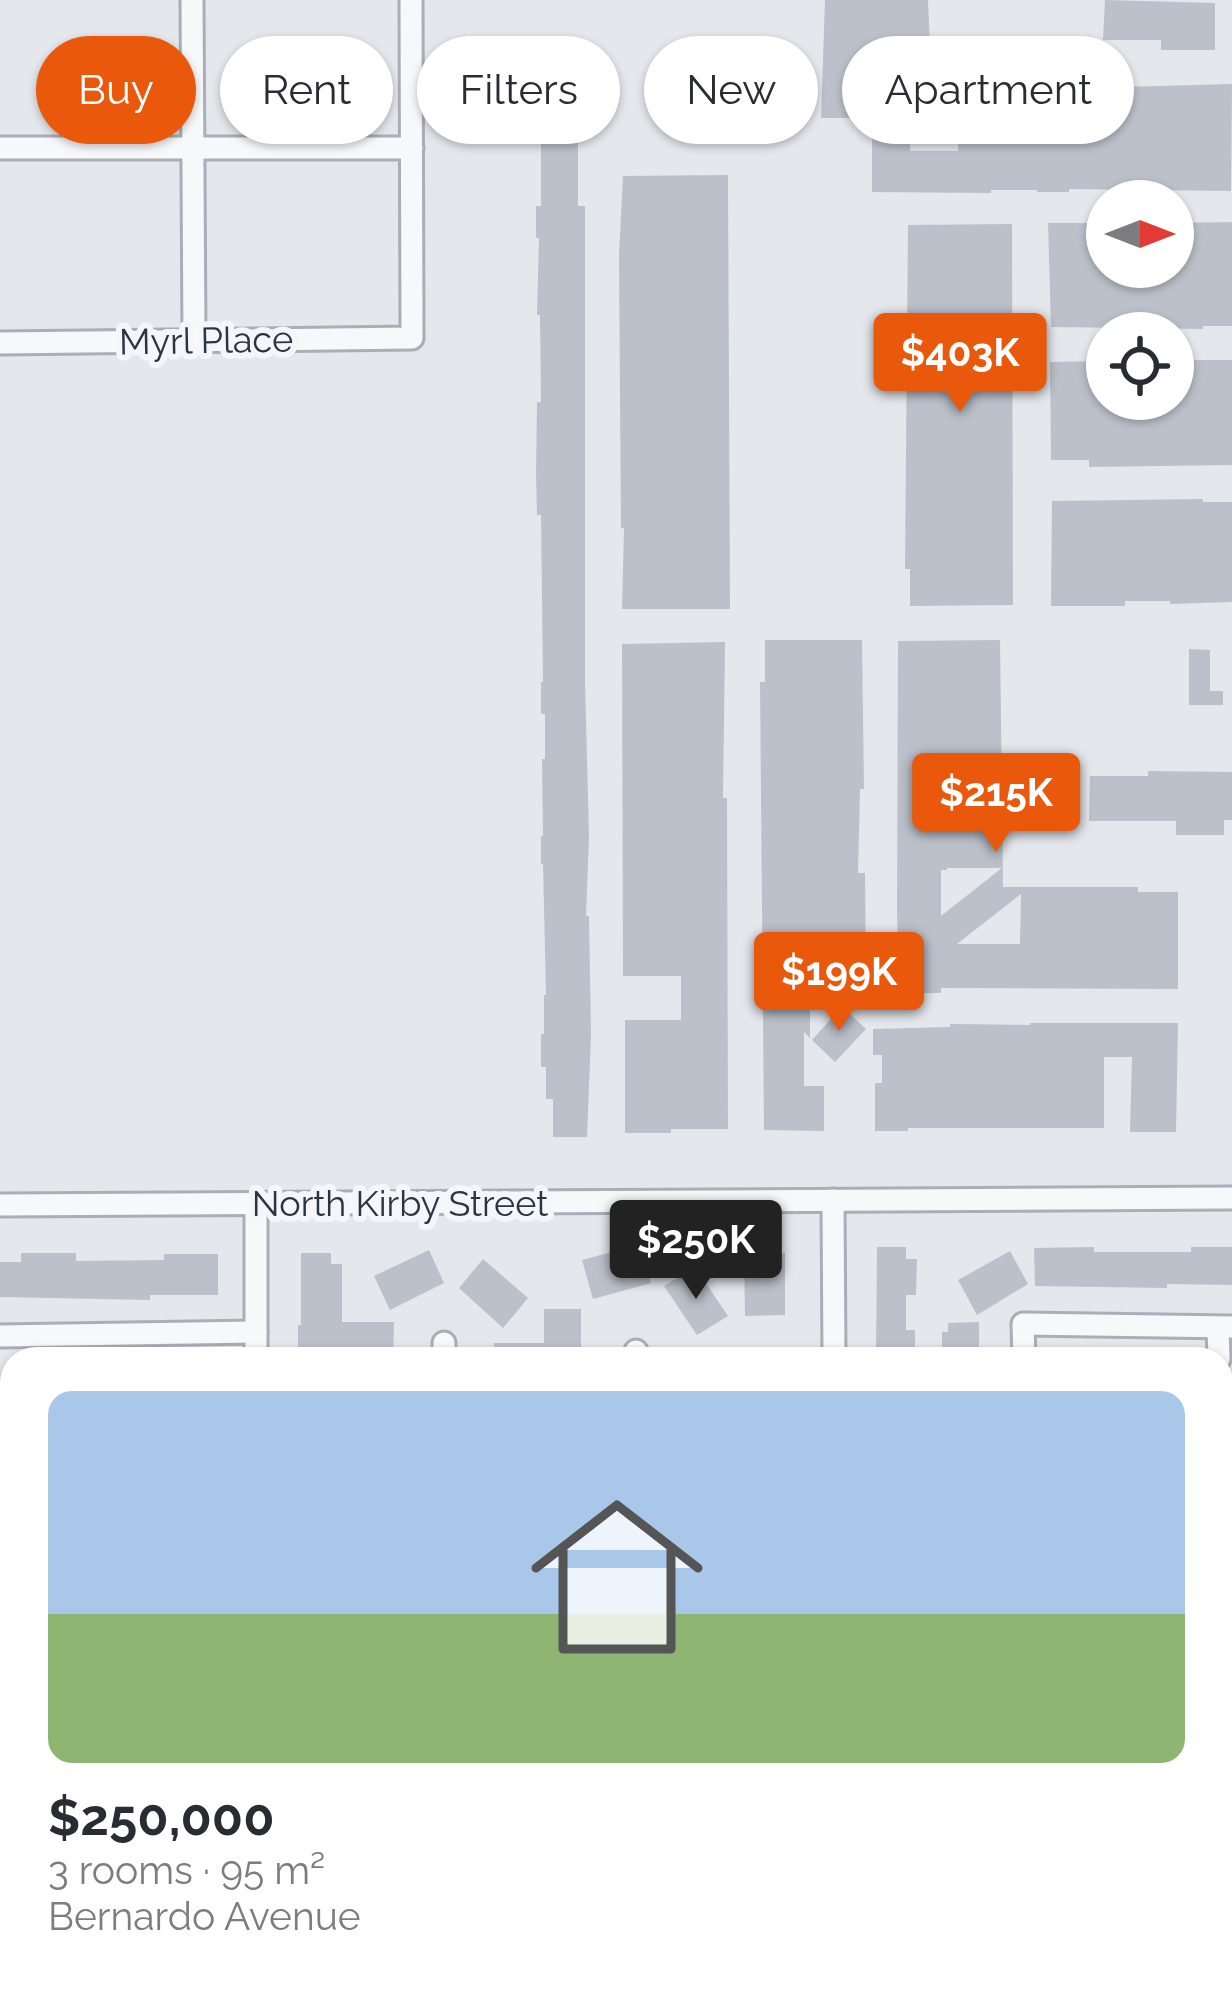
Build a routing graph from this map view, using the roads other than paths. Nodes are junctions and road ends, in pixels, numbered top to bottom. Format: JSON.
{"nodes":[{"id":1,"x":192,"y":0,"type":"edge"},
{"id":2,"x":411,"y":0,"type":"edge"},
{"id":3,"x":0,"y":148,"type":"edge"},
{"id":4,"x":194,"y":148,"type":"junction"},
{"id":5,"x":412,"y":148,"type":"junction"},
{"id":6,"x":194,"y":340,"type":"junction"},
{"id":7,"x":0,"y":343,"type":"edge"},
{"id":8,"x":1232,"y":1198,"type":"edge"},
{"id":9,"x":833,"y":1200,"type":"junction"},
{"id":10,"x":256,"y":1204,"type":"junction"},
{"id":11,"x":0,"y":1205,"type":"edge"},
{"id":12,"x":1225,"y":1328,"type":"edge"},
{"id":13,"x":256,"y":1332,"type":"junction"},
{"id":14,"x":0,"y":1336,"type":"edge"},
{"id":15,"x":67,"y":1347,"type":"edge"},
{"id":16,"x":256,"y":1347,"type":"edge"},
{"id":17,"x":834,"y":1347,"type":"edge"},
{"id":18,"x":1024,"y":1347,"type":"edge"}],
"edges":[{"from":1,"to":4,"type":"street"},
{"from":2,"to":5,"type":"street"},
{"from":3,"to":4,"type":"street"},
{"from":4,"to":5,"type":"street"},
{"from":4,"to":6,"type":"street"},
{"from":5,"to":6,"type":"street","name":"Myrl Place"},
{"from":6,"to":7,"type":"street","name":"Myrl Place"},
{"from":8,"to":9,"type":"street","name":"North Kirby Street"},
{"from":9,"to":10,"type":"street","name":"North Kirby Street"},
{"from":9,"to":17,"type":"street"},
{"from":10,"to":11,"type":"street","name":"North Kirby Street"},
{"from":10,"to":13,"type":"street"},
{"from":12,"to":18,"type":"street"},
{"from":13,"to":15,"type":"street"},
{"from":13,"to":16,"type":"street"},
{"from":14,"to":15,"type":"street"}]}
